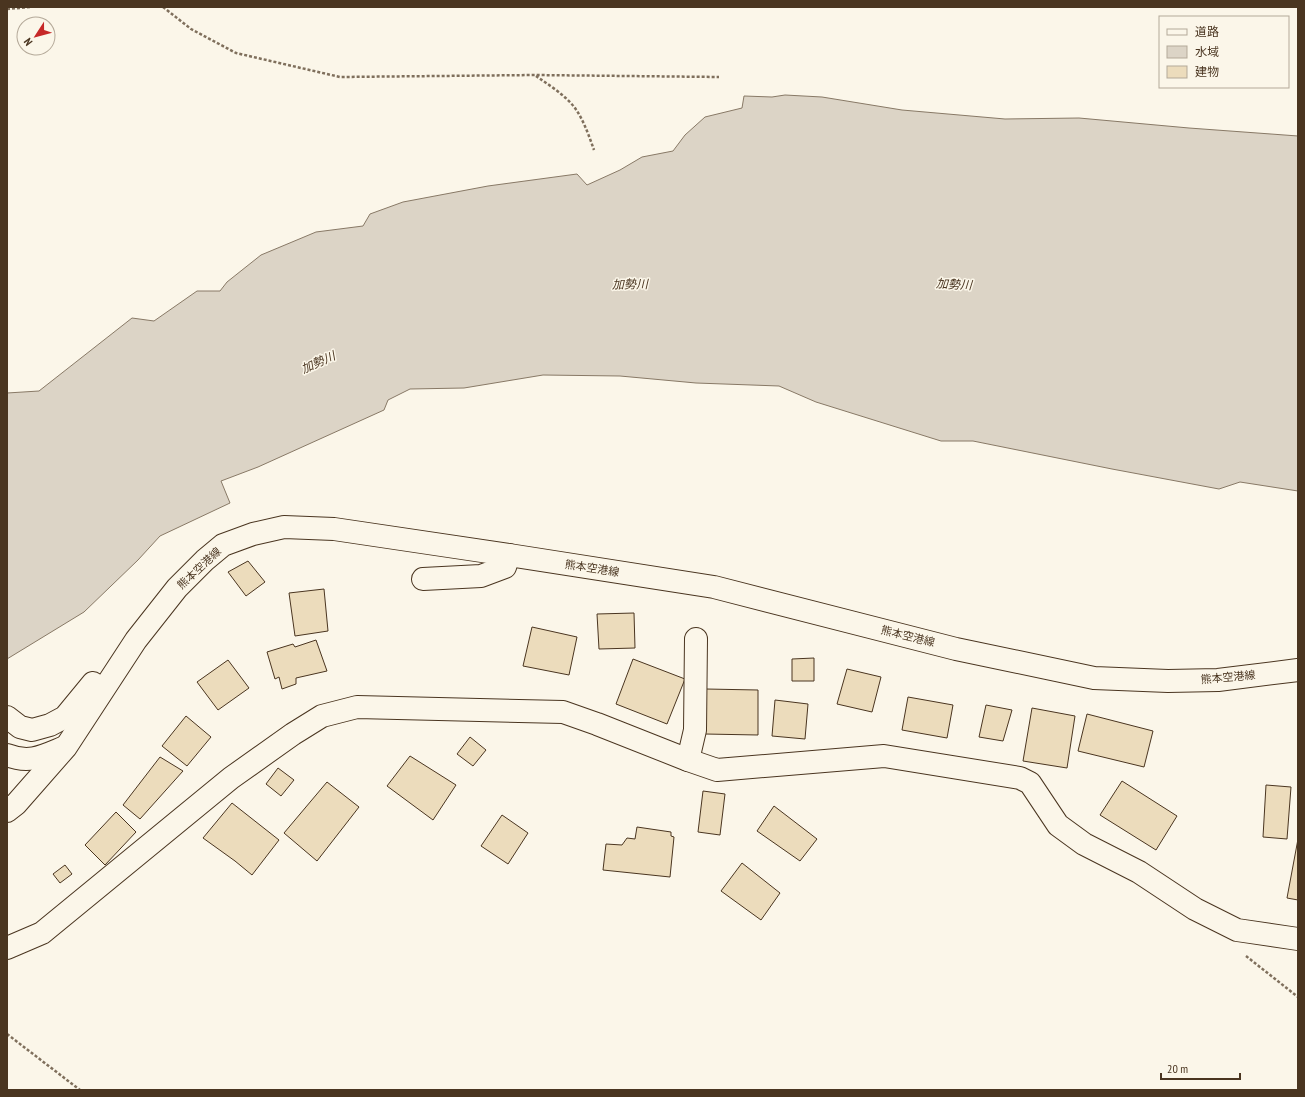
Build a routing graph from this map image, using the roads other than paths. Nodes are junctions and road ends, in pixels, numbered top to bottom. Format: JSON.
{"nodes":[{"id":1,"x":509,"y":555,"type":"junction"},
{"id":2,"x":423,"y":579,"type":"dead end"},
{"id":3,"x":696,"y":639,"type":"dead end"},
{"id":4,"x":136,"y":640,"type":"junction"},
{"id":5,"x":1298,"y":670,"type":"edge"},
{"id":6,"x":7,"y":717,"type":"edge"},
{"id":7,"x":66,"y":747,"type":"junction"},
{"id":8,"x":7,"y":755,"type":"edge"},
{"id":9,"x":688,"y":760,"type":"junction"},
{"id":10,"x":7,"y":811,"type":"edge"},
{"id":11,"x":1298,"y":939,"type":"edge"},
{"id":12,"x":7,"y":948,"type":"edge"}],
"edges":[{"from":1,"to":2,"type":"main road"},
{"from":1,"to":4,"type":"main road","name":"熊本空港線"},
{"from":1,"to":5,"type":"main road","name":"熊本空港線"},
{"from":3,"to":9,"type":"main road"},
{"from":4,"to":6,"type":"main road"},
{"from":4,"to":7,"type":"main road","name":"熊本空港線"},
{"from":7,"to":8,"type":"main road"},
{"from":7,"to":10,"type":"main road","name":"熊本空港線"},
{"from":9,"to":11,"type":"main road"},
{"from":9,"to":12,"type":"main road"}]}
